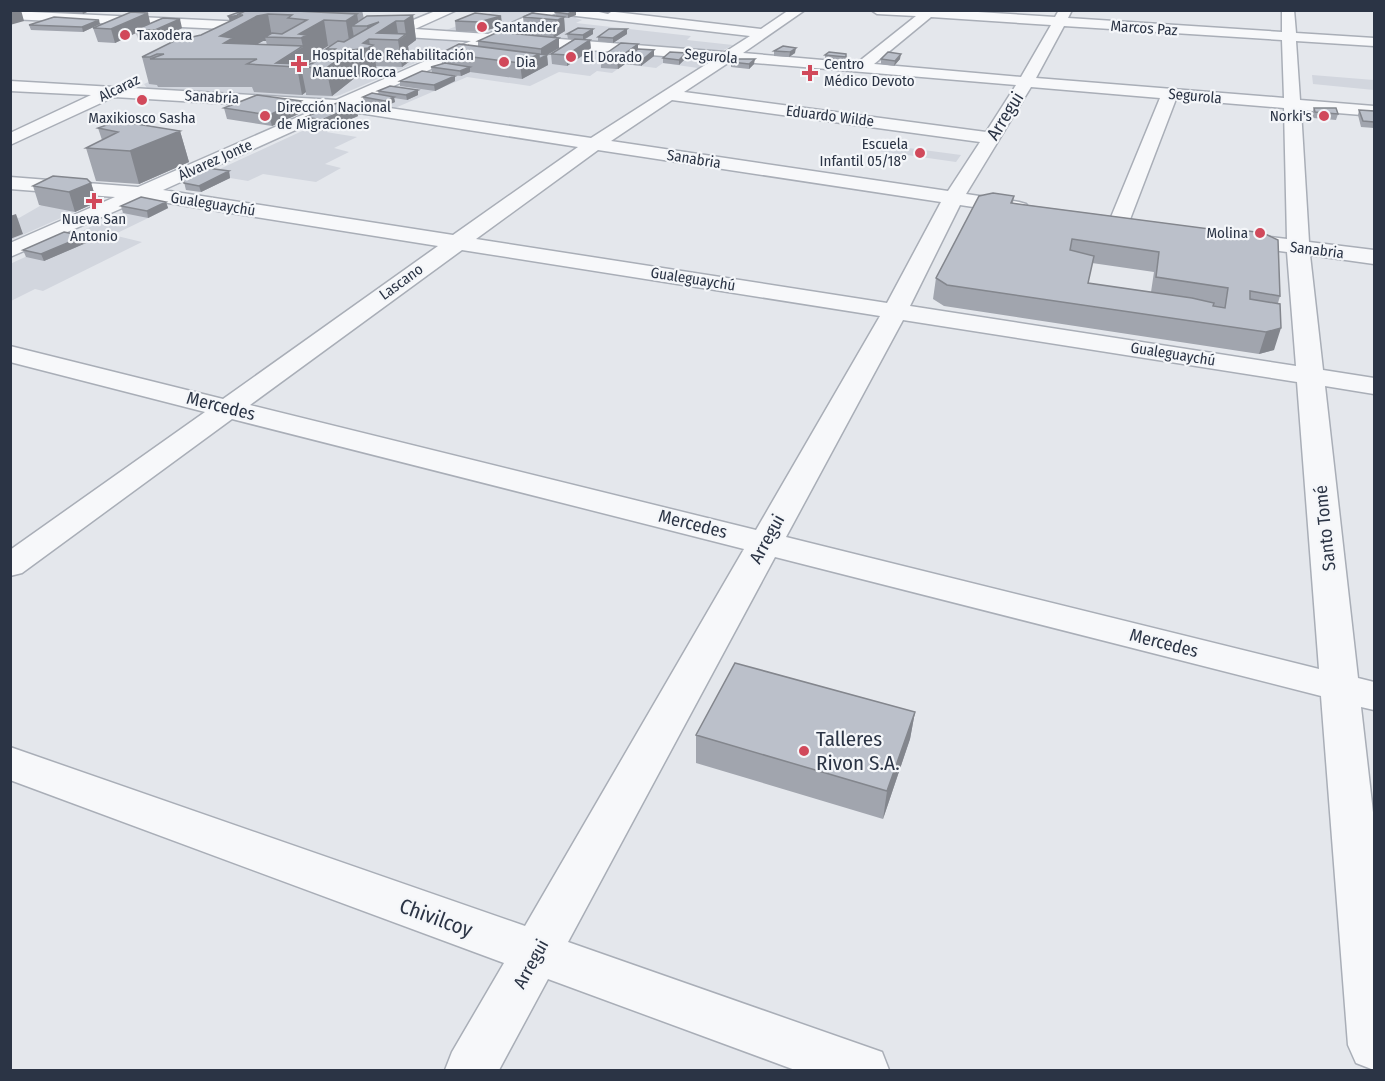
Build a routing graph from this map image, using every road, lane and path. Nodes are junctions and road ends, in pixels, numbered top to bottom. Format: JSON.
{"nodes":[{"id":1,"x":452,"y":10,"type":"edge"},
{"id":2,"x":552,"y":10,"type":"edge"},
{"id":3,"x":559,"y":10,"type":"edge"},
{"id":4,"x":799,"y":10,"type":"edge"},
{"id":5,"x":877,"y":10,"type":"edge"},
{"id":6,"x":1288,"y":10,"type":"edge"},
{"id":7,"x":42,"y":14,"type":"edge"},
{"id":8,"x":927,"y":14,"type":"junction"},
{"id":9,"x":10,"y":15,"type":"edge"},
{"id":10,"x":1062,"y":17,"type":"edge"},
{"id":11,"x":278,"y":22,"type":"dead end"},
{"id":12,"x":244,"y":26,"type":"junction"},
{"id":13,"x":406,"y":28,"type":"junction"},
{"id":14,"x":14,"y":29,"type":"edge"},
{"id":15,"x":763,"y":33,"type":"junction"},
{"id":16,"x":439,"y":35,"type":"junction"},
{"id":17,"x":1288,"y":37,"type":"junction"},
{"id":18,"x":491,"y":38,"type":"junction"},
{"id":19,"x":213,"y":41,"type":"edge"},
{"id":20,"x":1374,"y":42,"type":"edge"},
{"id":21,"x":727,"y":57,"type":"junction"},
{"id":22,"x":860,"y":68,"type":"junction"},
{"id":23,"x":141,"y":77,"type":"edge"},
{"id":24,"x":1026,"y":82,"type":"junction"},
{"id":25,"x":10,"y":86,"type":"edge"},
{"id":26,"x":110,"y":92,"type":"junction"},
{"id":27,"x":1170,"y":94,"type":"junction"},
{"id":28,"x":667,"y":95,"type":"junction"},
{"id":29,"x":1292,"y":104,"type":"junction"},
{"id":30,"x":337,"y":105,"type":"junction"},
{"id":31,"x":1374,"y":111,"type":"edge"},
{"id":32,"x":992,"y":138,"type":"junction"},
{"id":33,"x":10,"y":140,"type":"edge"},
{"id":34,"x":594,"y":144,"type":"junction"},
{"id":35,"x":10,"y":183,"type":"edge"},
{"id":36,"x":141,"y":193,"type":"junction"},
{"id":37,"x":953,"y":199,"type":"junction"},
{"id":38,"x":1036,"y":210,"type":"edge"},
{"id":39,"x":1095,"y":219,"type":"edge"},
{"id":40,"x":1119,"y":222,"type":"junction"},
{"id":41,"x":1142,"y":226,"type":"edge"},
{"id":42,"x":1213,"y":236,"type":"edge"},
{"id":43,"x":456,"y":243,"type":"junction"},
{"id":44,"x":1298,"y":248,"type":"junction"},
{"id":45,"x":10,"y":251,"type":"edge"},
{"id":46,"x":1374,"y":257,"type":"edge"},
{"id":47,"x":895,"y":311,"type":"junction"},
{"id":48,"x":10,"y":354,"type":"edge"},
{"id":49,"x":1310,"y":376,"type":"junction"},
{"id":50,"x":1374,"y":386,"type":"edge"},
{"id":51,"x":229,"y":407,"type":"junction"},
{"id":52,"x":765,"y":543,"type":"junction"},
{"id":53,"x":10,"y":566,"type":"edge"},
{"id":54,"x":1358,"y":692,"type":"edge"},
{"id":55,"x":10,"y":763,"type":"edge"},
{"id":56,"x":536,"y":954,"type":"junction"},
{"id":57,"x":1374,"y":1045,"type":"edge"},
{"id":58,"x":471,"y":1071,"type":"edge"},
{"id":59,"x":863,"y":1071,"type":"edge"}],
"edges":[{"from":1,"to":13,"type":"street"},
{"from":2,"to":18,"type":"street","name":"Álvarez Jonte"},
{"from":3,"to":15,"type":"street"},
{"from":4,"to":15,"type":"street","name":"Lascano"},
{"from":5,"to":8,"type":"street","name":"Marcos Paz"},
{"from":6,"to":17,"type":"street","name":"Santo Tomé"},
{"from":7,"to":9,"type":"street"},
{"from":7,"to":12,"type":"street"},
{"from":7,"to":14,"type":"street"},
{"from":8,"to":10,"type":"street","name":"Marcos Paz"},
{"from":8,"to":22,"type":"street"},
{"from":10,"to":17,"type":"street","name":"Marcos Paz"},
{"from":10,"to":24,"type":"street","name":"Arregui"},
{"from":11,"to":12,"type":"street"},
{"from":12,"to":19,"type":"street"},
{"from":13,"to":16,"type":"street"},
{"from":13,"to":16,"type":"street","name":"Segurola"},
{"from":15,"to":21,"type":"street","name":"Lascano"},
{"from":16,"to":18,"type":"street","name":"Segurola"},
{"from":17,"to":20,"type":"street","name":"Marcos Paz"},
{"from":17,"to":29,"type":"street","name":"Santo Tomé"},
{"from":18,"to":21,"type":"street","name":"Segurola"},
{"from":18,"to":30,"type":"street","name":"Álvarez Jonte"},
{"from":21,"to":22,"type":"street","name":"Segurola"},
{"from":21,"to":28,"type":"street","name":"Lascano"},
{"from":22,"to":24,"type":"street","name":"Segurola"},
{"from":23,"to":26,"type":"street","name":"Alcaraz"},
{"from":24,"to":27,"type":"street","name":"Segurola"},
{"from":24,"to":32,"type":"street","name":"Arregui"},
{"from":25,"to":26,"type":"street","name":"Sanabria"},
{"from":26,"to":30,"type":"street","name":"Sanabria"},
{"from":26,"to":33,"type":"street","name":"Alcaraz"},
{"from":27,"to":29,"type":"street","name":"Segurola"},
{"from":27,"to":40,"type":"street"},
{"from":28,"to":32,"type":"street","name":"Eduardo Wilde"},
{"from":28,"to":34,"type":"street","name":"Lascano"},
{"from":29,"to":31,"type":"street","name":"Segurola"},
{"from":29,"to":44,"type":"street","name":"Santo Tomé"},
{"from":30,"to":34,"type":"street","name":"Sanabria"},
{"from":30,"to":36,"type":"street","name":"Álvarez Jonte"},
{"from":32,"to":37,"type":"street","name":"Arregui"},
{"from":34,"to":37,"type":"street","name":"Sanabria"},
{"from":34,"to":43,"type":"street","name":"Lascano"},
{"from":35,"to":36,"type":"street","name":"Gualeguaychú"},
{"from":36,"to":43,"type":"street","name":"Gualeguaychú"},
{"from":36,"to":45,"type":"street","name":"Álvarez Jonte"},
{"from":37,"to":38,"type":"street","name":"Sanabria"},
{"from":37,"to":47,"type":"street","name":"Arregui"},
{"from":39,"to":40,"type":"street"},
{"from":40,"to":41,"type":"street"},
{"from":42,"to":44,"type":"street","name":"Sanabria"},
{"from":43,"to":47,"type":"street","name":"Gualeguaychú"},
{"from":43,"to":51,"type":"street","name":"Lascano"},
{"from":44,"to":46,"type":"street","name":"Sanabria"},
{"from":44,"to":49,"type":"street","name":"Santo Tomé"},
{"from":47,"to":49,"type":"street","name":"Gualeguaychú"},
{"from":47,"to":52,"type":"street","name":"Arregui"},
{"from":48,"to":51,"type":"street","name":"Mercedes"},
{"from":49,"to":50,"type":"street","name":"Gualeguaychú"},
{"from":49,"to":54,"type":"street","name":"Santo Tomé"},
{"from":51,"to":52,"type":"street","name":"Mercedes"},
{"from":51,"to":53,"type":"street","name":"Lascano"},
{"from":52,"to":54,"type":"street","name":"Mercedes"},
{"from":52,"to":56,"type":"street","name":"Arregui"},
{"from":54,"to":57,"type":"street","name":"Santo Tomé"},
{"from":55,"to":56,"type":"street","name":"Chivilcoy"},
{"from":56,"to":58,"type":"street","name":"Arregui"},
{"from":56,"to":59,"type":"street","name":"Chivilcoy"}]}
